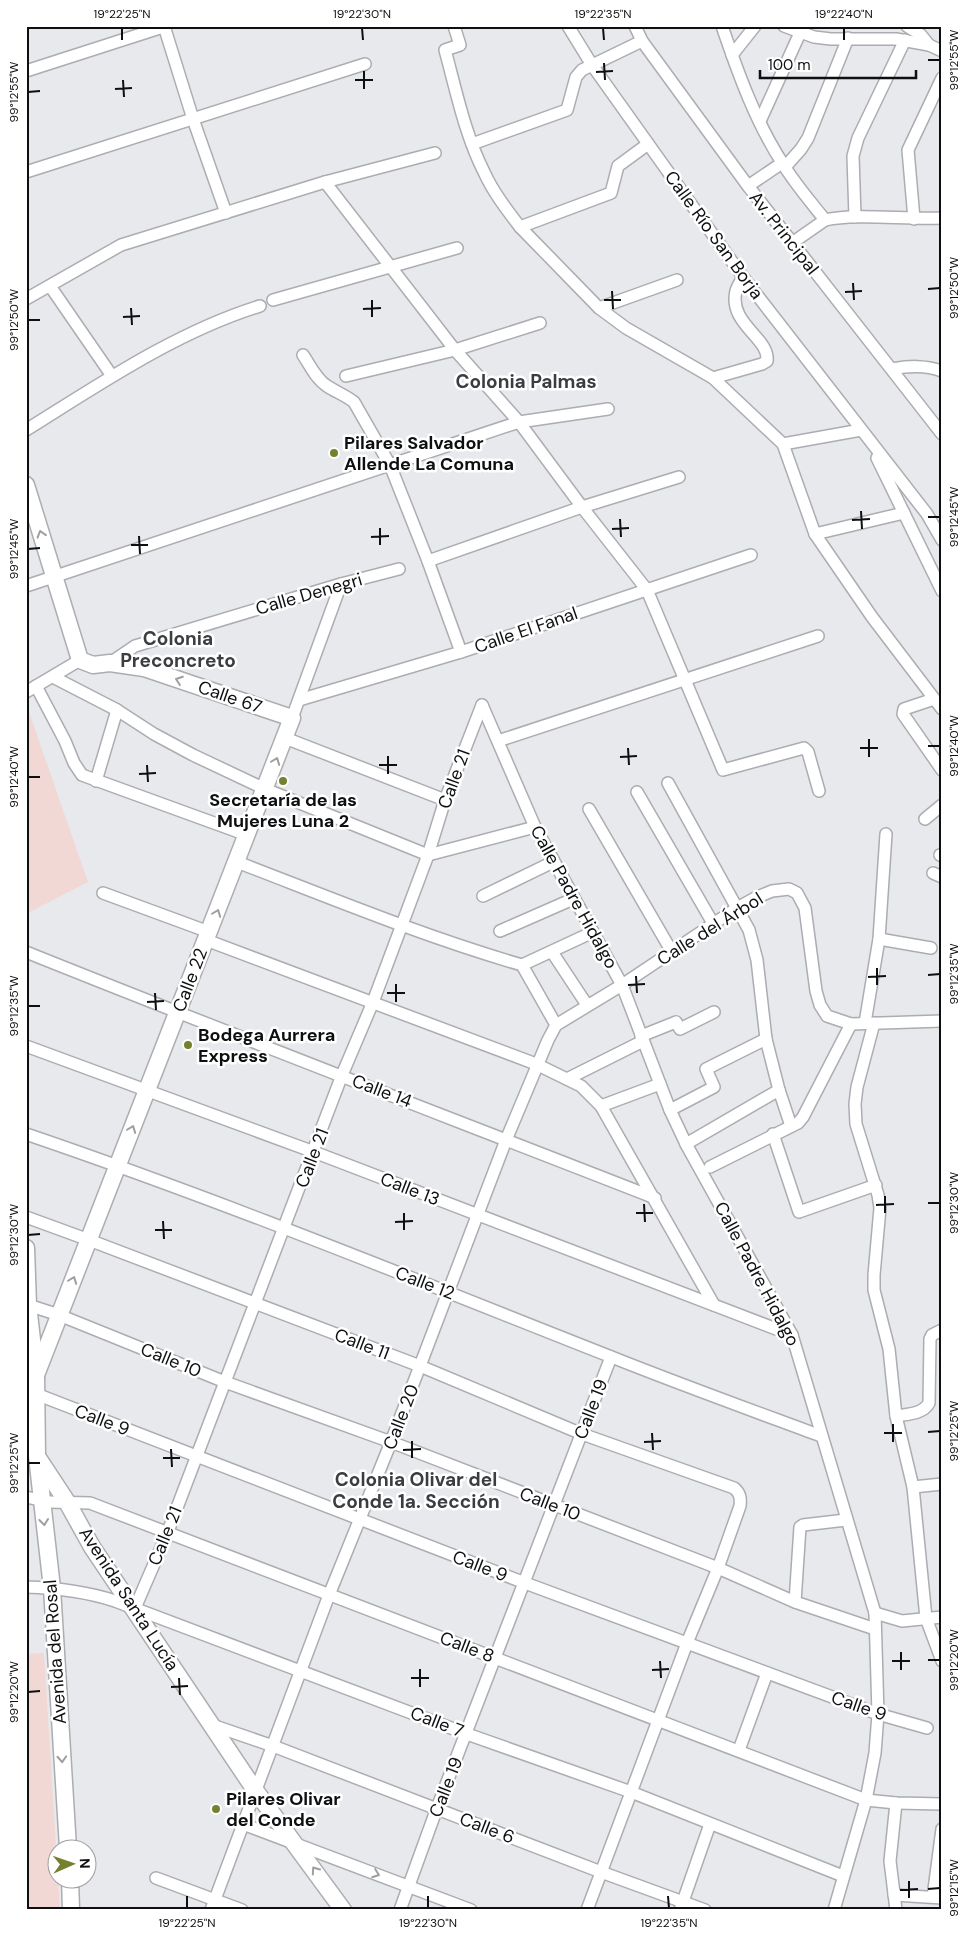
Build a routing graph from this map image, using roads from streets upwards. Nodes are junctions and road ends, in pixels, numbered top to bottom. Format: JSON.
{"nodes":[{"id":1,"x":165,"y":26,"type":"edge"},
{"id":2,"x":454,"y":26,"type":"edge"},
{"id":3,"x":568,"y":26,"type":"edge"},
{"id":4,"x":635,"y":26,"type":"edge"},
{"id":5,"x":722,"y":26,"type":"edge"},
{"id":6,"x":755,"y":26,"type":"edge"},
{"id":7,"x":784,"y":26,"type":"edge"},
{"id":8,"x":907,"y":26,"type":"edge"},
{"id":9,"x":800,"y":33,"type":"junction"},
{"id":10,"x":848,"y":38,"type":"junction"},
{"id":11,"x":905,"y":40,"type":"junction"},
{"id":12,"x":642,"y":42,"type":"junction"},
{"id":13,"x":929,"y":46,"type":"junction"},
{"id":14,"x":942,"y":51,"type":"edge"},
{"id":15,"x":732,"y":55,"type":"junction"},
{"id":16,"x":365,"y":64,"type":"dead end"},
{"id":17,"x":592,"y":65,"type":"junction"},
{"id":18,"x":26,"y":71,"type":"edge"},
{"id":19,"x":942,"y":78,"type":"edge"},
{"id":20,"x":938,"y":98,"type":"edge"},
{"id":21,"x":193,"y":119,"type":"junction"},
{"id":22,"x":760,"y":121,"type":"junction"},
{"id":23,"x":472,"y":144,"type":"junction"},
{"id":24,"x":648,"y":144,"type":"junction"},
{"id":25,"x":435,"y":153,"type":"dead end"},
{"id":26,"x":784,"y":165,"type":"junction"},
{"id":27,"x":26,"y":172,"type":"edge"},
{"id":28,"x":325,"y":182,"type":"junction"},
{"id":29,"x":748,"y":186,"type":"junction"},
{"id":30,"x":226,"y":213,"type":"junction"},
{"id":31,"x":855,"y":217,"type":"junction"},
{"id":32,"x":942,"y":218,"type":"edge"},
{"id":33,"x":914,"y":219,"type":"junction"},
{"id":34,"x":825,"y":220,"type":"junction"},
{"id":35,"x":520,"y":227,"type":"junction"},
{"id":36,"x":792,"y":243,"type":"junction"},
{"id":37,"x":457,"y":248,"type":"dead end"},
{"id":38,"x":392,"y":268,"type":"junction"},
{"id":39,"x":743,"y":277,"type":"junction"},
{"id":40,"x":677,"y":280,"type":"dead end"},
{"id":41,"x":50,"y":286,"type":"junction"},
{"id":42,"x":26,"y":299,"type":"edge"},
{"id":43,"x":273,"y":300,"type":"dead end"},
{"id":44,"x":260,"y":306,"type":"dead end"},
{"id":45,"x":599,"y":308,"type":"junction"},
{"id":46,"x":540,"y":323,"type":"dead end"},
{"id":47,"x":456,"y":350,"type":"junction"},
{"id":48,"x":303,"y":355,"type":"dead end"},
{"id":49,"x":892,"y":369,"type":"junction"},
{"id":50,"x":942,"y":371,"type":"edge"},
{"id":51,"x":112,"y":376,"type":"junction"},
{"id":52,"x":346,"y":376,"type":"dead end"},
{"id":53,"x":713,"y":378,"type":"junction"},
{"id":54,"x":608,"y":409,"type":"dead end"},
{"id":55,"x":519,"y":422,"type":"junction"},
{"id":56,"x":26,"y":430,"type":"edge"},
{"id":57,"x":864,"y":434,"type":"junction"},
{"id":58,"x":942,"y":434,"type":"edge"},
{"id":59,"x":783,"y":444,"type":"junction"},
{"id":60,"x":390,"y":465,"type":"junction"},
{"id":61,"x":679,"y":477,"type":"dead end"},
{"id":62,"x":26,"y":485,"type":"edge"},
{"id":63,"x":582,"y":507,"type":"junction"},
{"id":64,"x":904,"y":512,"type":"junction"},
{"id":65,"x":815,"y":534,"type":"junction"},
{"id":66,"x":942,"y":540,"type":"edge"},
{"id":67,"x":751,"y":555,"type":"dead end"},
{"id":68,"x":428,"y":561,"type":"junction"},
{"id":69,"x":399,"y":570,"type":"dead end"},
{"id":70,"x":54,"y":576,"type":"junction"},
{"id":71,"x":341,"y":584,"type":"junction"},
{"id":72,"x":26,"y":586,"type":"edge"},
{"id":73,"x":647,"y":590,"type":"junction"},
{"id":74,"x":942,"y":591,"type":"edge"},
{"id":75,"x":818,"y":636,"type":"dead end"},
{"id":76,"x":461,"y":652,"type":"junction"},
{"id":77,"x":80,"y":660,"type":"junction"},
{"id":78,"x":110,"y":663,"type":"junction"},
{"id":79,"x":53,"y":677,"type":"junction"},
{"id":80,"x":684,"y":681,"type":"junction"},
{"id":81,"x":31,"y":689,"type":"edge"},
{"id":82,"x":934,"y":699,"type":"junction"},
{"id":83,"x":299,"y":700,"type":"junction"},
{"id":84,"x":482,"y":705,"type":"joint"},
{"id":85,"x":942,"y":709,"type":"edge"},
{"id":86,"x":117,"y":710,"type":"junction"},
{"id":87,"x":292,"y":718,"type":"junction"},
{"id":88,"x":285,"y":738,"type":"junction"},
{"id":89,"x":498,"y":741,"type":"junction"},
{"id":90,"x":942,"y":770,"type":"edge"},
{"id":91,"x":96,"y":781,"type":"junction"},
{"id":92,"x":668,"y":783,"type":"dead end"},
{"id":93,"x":265,"y":789,"type":"junction"},
{"id":94,"x":819,"y":791,"type":"dead end"},
{"id":95,"x":637,"y":792,"type":"dead end"},
{"id":96,"x":445,"y":800,"type":"junction"},
{"id":97,"x":942,"y":805,"type":"edge"},
{"id":98,"x":588,"y":809,"type":"dead end"},
{"id":99,"x":925,"y":819,"type":"dead end"},
{"id":100,"x":535,"y":827,"type":"junction"},
{"id":101,"x":886,"y":834,"type":"dead end"},
{"id":102,"x":247,"y":835,"type":"junction"},
{"id":103,"x":428,"y":854,"type":"junction"},
{"id":104,"x":237,"y":862,"type":"junction"},
{"id":105,"x":553,"y":862,"type":"junction"},
{"id":106,"x":103,"y":892,"type":"dead end"},
{"id":107,"x":483,"y":896,"type":"dead end"},
{"id":108,"x":573,"y":899,"type":"junction"},
{"id":109,"x":737,"y":908,"type":"junction"},
{"id":110,"x":714,"y":925,"type":"junction"},
{"id":111,"x":401,"y":926,"type":"junction"},
{"id":112,"x":500,"y":931,"type":"dead end"},
{"id":113,"x":593,"y":932,"type":"junction"},
{"id":114,"x":207,"y":936,"type":"junction"},
{"id":115,"x":879,"y":939,"type":"junction"},
{"id":116,"x":931,"y":948,"type":"dead end"},
{"id":117,"x":26,"y":952,"type":"edge"},
{"id":118,"x":552,"y":952,"type":"junction"},
{"id":119,"x":672,"y":952,"type":"junction"},
{"id":120,"x":522,"y":965,"type":"junction"},
{"id":121,"x":622,"y":985,"type":"junction"},
{"id":122,"x":373,"y":1002,"type":"junction"},
{"id":123,"x":587,"y":1005,"type":"junction"},
{"id":124,"x":714,"y":1012,"type":"dead end"},
{"id":125,"x":178,"y":1013,"type":"junction"},
{"id":126,"x":942,"y":1022,"type":"edge"},
{"id":127,"x":870,"y":1023,"type":"junction"},
{"id":128,"x":851,"y":1024,"type":"junction"},
{"id":129,"x":556,"y":1025,"type":"junction"},
{"id":130,"x":642,"y":1038,"type":"junction"},
{"id":131,"x":766,"y":1039,"type":"junction"},
{"id":132,"x":26,"y":1046,"type":"edge"},
{"id":133,"x":536,"y":1064,"type":"junction"},
{"id":134,"x":342,"y":1075,"type":"junction"},
{"id":135,"x":568,"y":1079,"type":"junction"},
{"id":136,"x":660,"y":1084,"type":"junction"},
{"id":137,"x":779,"y":1090,"type":"junction"},
{"id":138,"x":147,"y":1091,"type":"junction"},
{"id":139,"x":601,"y":1106,"type":"junction"},
{"id":140,"x":670,"y":1110,"type":"junction"},
{"id":141,"x":790,"y":1126,"type":"junction"},
{"id":142,"x":26,"y":1134,"type":"edge"},
{"id":143,"x":773,"y":1134,"type":"junction"},
{"id":144,"x":506,"y":1140,"type":"junction"},
{"id":145,"x":686,"y":1144,"type":"junction"},
{"id":146,"x":314,"y":1152,"type":"junction"},
{"id":147,"x":118,"y":1165,"type":"junction"},
{"id":148,"x":710,"y":1167,"type":"dead end"},
{"id":149,"x":876,"y":1185,"type":"junction"},
{"id":150,"x":655,"y":1198,"type":"junction"},
{"id":151,"x":478,"y":1215,"type":"junction"},
{"id":152,"x":26,"y":1217,"type":"edge"},
{"id":153,"x":285,"y":1230,"type":"junction"},
{"id":154,"x":89,"y":1240,"type":"junction"},
{"id":155,"x":26,"y":1248,"type":"edge"},
{"id":156,"x":27,"y":1265,"type":"edge"},
{"id":157,"x":448,"y":1291,"type":"junction"},
{"id":158,"x":255,"y":1304,"type":"junction"},
{"id":159,"x":28,"y":1305,"type":"junction"},
{"id":160,"x":714,"y":1305,"type":"junction"},
{"id":161,"x":59,"y":1315,"type":"junction"},
{"id":162,"x":942,"y":1330,"type":"edge"},
{"id":163,"x":792,"y":1335,"type":"junction"},
{"id":164,"x":611,"y":1357,"type":"junction"},
{"id":165,"x":420,"y":1366,"type":"junction"},
{"id":166,"x":36,"y":1375,"type":"junction"},
{"id":167,"x":225,"y":1382,"type":"junction"},
{"id":168,"x":36,"y":1394,"type":"junction"},
{"id":169,"x":896,"y":1416,"type":"junction"},
{"id":170,"x":582,"y":1434,"type":"junction"},
{"id":171,"x":821,"y":1436,"type":"junction"},
{"id":172,"x":391,"y":1442,"type":"junction"},
{"id":173,"x":37,"y":1456,"type":"junction"},
{"id":174,"x":196,"y":1457,"type":"junction"},
{"id":175,"x":942,"y":1484,"type":"edge"},
{"id":176,"x":913,"y":1487,"type":"junction"},
{"id":177,"x":34,"y":1498,"type":"edge"},
{"id":178,"x":66,"y":1502,"type":"junction"},
{"id":179,"x":554,"y":1506,"type":"junction"},
{"id":180,"x":360,"y":1519,"type":"junction"},
{"id":181,"x":846,"y":1520,"type":"junction"},
{"id":182,"x":167,"y":1534,"type":"junction"},
{"id":183,"x":718,"y":1568,"type":"junction"},
{"id":184,"x":524,"y":1583,"type":"junction"},
{"id":185,"x":26,"y":1587,"type":"edge"},
{"id":186,"x":52,"y":1588,"type":"junction"},
{"id":187,"x":329,"y":1594,"type":"junction"},
{"id":188,"x":795,"y":1602,"type":"junction"},
{"id":189,"x":134,"y":1608,"type":"junction"},
{"id":190,"x":875,"y":1613,"type":"junction"},
{"id":191,"x":942,"y":1617,"type":"edge"},
{"id":192,"x":926,"y":1618,"type":"junction"},
{"id":193,"x":875,"y":1629,"type":"junction"},
{"id":194,"x":687,"y":1643,"type":"junction"},
{"id":195,"x":496,"y":1658,"type":"junction"},
{"id":196,"x":942,"y":1661,"type":"edge"},
{"id":197,"x":301,"y":1670,"type":"junction"},
{"id":198,"x":767,"y":1673,"type":"junction"},
{"id":199,"x":878,"y":1714,"type":"junction"},
{"id":200,"x":658,"y":1720,"type":"junction"},
{"id":201,"x":212,"y":1725,"type":"junction"},
{"id":202,"x":927,"y":1728,"type":"dead end"},
{"id":203,"x":467,"y":1734,"type":"junction"},
{"id":204,"x":273,"y":1746,"type":"junction"},
{"id":205,"x":739,"y":1750,"type":"junction"},
{"id":206,"x":255,"y":1790,"type":"junction"},
{"id":207,"x":631,"y":1792,"type":"junction"},
{"id":208,"x":866,"y":1800,"type":"junction"},
{"id":209,"x":896,"y":1804,"type":"junction"},
{"id":210,"x":942,"y":1804,"type":"edge"},
{"id":211,"x":437,"y":1808,"type":"junction"},
{"id":212,"x":243,"y":1824,"type":"junction"},
{"id":213,"x":710,"y":1824,"type":"junction"},
{"id":214,"x":942,"y":1829,"type":"edge"},
{"id":215,"x":67,"y":1838,"type":"edge"},
{"id":216,"x":297,"y":1846,"type":"junction"},
{"id":217,"x":600,"y":1872,"type":"junction"},
{"id":218,"x":843,"y":1876,"type":"junction"},
{"id":219,"x":156,"y":1878,"type":"dead end"},
{"id":220,"x":409,"y":1886,"type":"junction"},
{"id":221,"x":71,"y":1888,"type":"edge"},
{"id":222,"x":894,"y":1895,"type":"junction"},
{"id":223,"x":937,"y":1897,"type":"edge"},
{"id":224,"x":213,"y":1904,"type":"edge"},
{"id":225,"x":681,"y":1905,"type":"edge"},
{"id":226,"x":72,"y":1910,"type":"edge"},
{"id":227,"x":242,"y":1910,"type":"edge"},
{"id":228,"x":343,"y":1910,"type":"edge"},
{"id":229,"x":400,"y":1910,"type":"edge"},
{"id":230,"x":471,"y":1910,"type":"edge"},
{"id":231,"x":587,"y":1910,"type":"edge"},
{"id":232,"x":705,"y":1910,"type":"edge"},
{"id":233,"x":834,"y":1910,"type":"edge"},
{"id":234,"x":896,"y":1910,"type":"edge"}],
"edges":[{"from":1,"to":18,"type":"street"},
{"from":1,"to":21,"type":"street"},
{"from":2,"to":23,"type":"street"},
{"from":3,"to":17,"type":"street","name":"Calle Río San Borja"},
{"from":4,"to":12,"type":"street","name":"Av. Principal"},
{"from":5,"to":15,"type":"street"},
{"from":6,"to":15,"type":"street"},
{"from":7,"to":9,"type":"street"},
{"from":8,"to":13,"type":"street"},
{"from":9,"to":10,"type":"street"},
{"from":9,"to":22,"type":"street"},
{"from":10,"to":11,"type":"street"},
{"from":10,"to":26,"type":"street"},
{"from":11,"to":13,"type":"street"},
{"from":11,"to":31,"type":"street"},
{"from":12,"to":17,"type":"street"},
{"from":12,"to":29,"type":"street","name":"Av. Principal"},
{"from":13,"to":14,"type":"street"},
{"from":15,"to":22,"type":"street"},
{"from":16,"to":21,"type":"street"},
{"from":17,"to":23,"type":"street"},
{"from":17,"to":24,"type":"street","name":"Calle Río San Borja"},
{"from":19,"to":20,"type":"street"},
{"from":20,"to":33,"type":"street"},
{"from":21,"to":27,"type":"street"},
{"from":21,"to":30,"type":"street"},
{"from":22,"to":26,"type":"street"},
{"from":23,"to":35,"type":"street"},
{"from":24,"to":35,"type":"street"},
{"from":24,"to":39,"type":"street","name":"Calle Río San Borja"},
{"from":25,"to":28,"type":"street"},
{"from":26,"to":29,"type":"street"},
{"from":26,"to":34,"type":"street"},
{"from":28,"to":30,"type":"street"},
{"from":28,"to":38,"type":"street"},
{"from":29,"to":36,"type":"street","name":"Av. Principal"},
{"from":30,"to":41,"type":"street"},
{"from":31,"to":33,"type":"street"},
{"from":31,"to":34,"type":"street"},
{"from":32,"to":33,"type":"street"},
{"from":34,"to":36,"type":"street"},
{"from":35,"to":45,"type":"street"},
{"from":36,"to":49,"type":"street","name":"Av. Principal"},
{"from":37,"to":38,"type":"street"},
{"from":38,"to":43,"type":"street"},
{"from":38,"to":47,"type":"street"},
{"from":39,"to":53,"type":"street"},
{"from":39,"to":57,"type":"street","name":"Calle Río San Borja"},
{"from":40,"to":45,"type":"street"},
{"from":41,"to":42,"type":"street"},
{"from":41,"to":51,"type":"street"},
{"from":44,"to":51,"type":"street"},
{"from":45,"to":53,"type":"street"},
{"from":46,"to":47,"type":"street"},
{"from":47,"to":52,"type":"street"},
{"from":47,"to":55,"type":"street"},
{"from":48,"to":60,"type":"street"},
{"from":49,"to":50,"type":"street"},
{"from":49,"to":58,"type":"street","name":"Av. Principal"},
{"from":51,"to":56,"type":"street"},
{"from":53,"to":59,"type":"street"},
{"from":54,"to":55,"type":"street"},
{"from":55,"to":60,"type":"street"},
{"from":55,"to":63,"type":"street"},
{"from":57,"to":59,"type":"street"},
{"from":57,"to":64,"type":"street","name":"Calle Río San Borja"},
{"from":57,"to":66,"type":"street","name":"Calle Río San Borja"},
{"from":59,"to":65,"type":"street"},
{"from":60,"to":68,"type":"street"},
{"from":60,"to":70,"type":"street"},
{"from":61,"to":63,"type":"street"},
{"from":70,"to":62,"type":"street","one_way":true},
{"from":63,"to":68,"type":"street"},
{"from":63,"to":73,"type":"street"},
{"from":64,"to":65,"type":"street"},
{"from":64,"to":74,"type":"street","name":"Calle Río San Borja"},
{"from":65,"to":82,"type":"street"},
{"from":67,"to":73,"type":"street","name":"Calle El Fanal"},
{"from":68,"to":76,"type":"street"},
{"from":69,"to":71,"type":"street","name":"Calle Denegri"},
{"from":70,"to":72,"type":"street"},
{"from":70,"to":77,"type":"street"},
{"from":71,"to":78,"type":"street","name":"Calle Denegri"},
{"from":71,"to":83,"type":"street","name":"Calle 22"},
{"from":73,"to":76,"type":"street","name":"Calle El Fanal"},
{"from":73,"to":80,"type":"street"},
{"from":75,"to":80,"type":"street"},
{"from":76,"to":83,"type":"street","name":"Calle El Fanal"},
{"from":77,"to":78,"type":"street"},
{"from":77,"to":79,"type":"street"},
{"from":87,"to":78,"type":"street","name":"Calle 67","one_way":true},
{"from":79,"to":81,"type":"street"},
{"from":79,"to":86,"type":"street"},
{"from":80,"to":89,"type":"street"},
{"from":80,"to":94,"type":"street"},
{"from":81,"to":91,"type":"street"},
{"from":82,"to":85,"type":"street"},
{"from":82,"to":90,"type":"street"},
{"from":83,"to":87,"type":"street","name":"Calle 22"},
{"from":84,"to":89,"type":"street","name":"Calle Padre Hidalgo"},
{"from":84,"to":96,"type":"street","name":"Calle 21"},
{"from":86,"to":91,"type":"street"},
{"from":86,"to":93,"type":"street"},
{"from":87,"to":88,"type":"street","name":"Calle 22"},
{"from":93,"to":88,"type":"street","name":"Calle 22","one_way":true},
{"from":88,"to":96,"type":"street"},
{"from":89,"to":100,"type":"street","name":"Calle Padre Hidalgo"},
{"from":91,"to":102,"type":"street"},
{"from":92,"to":109,"type":"street"},
{"from":93,"to":102,"type":"street","name":"Calle 22"},
{"from":93,"to":103,"type":"street"},
{"from":95,"to":110,"type":"street"},
{"from":96,"to":103,"type":"street","name":"Calle 21"},
{"from":97,"to":99,"type":"street"},
{"from":98,"to":119,"type":"street"},
{"from":100,"to":103,"type":"street"},
{"from":100,"to":105,"type":"street","name":"Calle Padre Hidalgo"},
{"from":101,"to":115,"type":"street"},
{"from":102,"to":104,"type":"street","name":"Calle 22"},
{"from":103,"to":111,"type":"street","name":"Calle 21"},
{"from":104,"to":111,"type":"street"},
{"from":114,"to":104,"type":"street","name":"Calle 22","one_way":true},
{"from":105,"to":107,"type":"street"},
{"from":105,"to":108,"type":"street","name":"Calle Padre Hidalgo"},
{"from":106,"to":114,"type":"street"},
{"from":108,"to":112,"type":"street"},
{"from":108,"to":113,"type":"street","name":"Calle Padre Hidalgo"},
{"from":109,"to":110,"type":"street","name":"Calle del Árbol"},
{"from":109,"to":128,"type":"street","name":"Calle del Árbol"},
{"from":109,"to":131,"type":"street"},
{"from":110,"to":119,"type":"street","name":"Calle del Árbol"},
{"from":111,"to":120,"type":"street"},
{"from":111,"to":122,"type":"street","name":"Calle 21"},
{"from":113,"to":118,"type":"street"},
{"from":113,"to":121,"type":"street","name":"Calle Padre Hidalgo"},
{"from":114,"to":122,"type":"street"},
{"from":114,"to":125,"type":"street","name":"Calle 22"},
{"from":115,"to":116,"type":"street"},
{"from":115,"to":127,"type":"street"},
{"from":117,"to":125,"type":"street","name":"Calle 14"},
{"from":118,"to":120,"type":"street"},
{"from":118,"to":123,"type":"street"},
{"from":119,"to":121,"type":"street","name":"Calle del Árbol"},
{"from":120,"to":129,"type":"street"},
{"from":121,"to":123,"type":"street","name":"Calle del Árbol"},
{"from":121,"to":130,"type":"street","name":"Calle Padre Hidalgo"},
{"from":122,"to":133,"type":"street"},
{"from":122,"to":134,"type":"street","name":"Calle 21"},
{"from":123,"to":129,"type":"street","name":"Calle del Árbol"},
{"from":124,"to":130,"type":"street"},
{"from":125,"to":134,"type":"street","name":"Calle 14"},
{"from":125,"to":138,"type":"street","name":"Calle 22"},
{"from":126,"to":127,"type":"street","name":"Calle del Árbol"},
{"from":127,"to":128,"type":"street","name":"Calle del Árbol"},
{"from":127,"to":149,"type":"street"},
{"from":128,"to":141,"type":"street"},
{"from":129,"to":133,"type":"street","name":"Calle 20"},
{"from":130,"to":135,"type":"street"},
{"from":130,"to":136,"type":"street","name":"Calle Padre Hidalgo"},
{"from":131,"to":137,"type":"street"},
{"from":131,"to":140,"type":"street"},
{"from":132,"to":138,"type":"street","name":"Calle 13"},
{"from":133,"to":135,"type":"street"},
{"from":133,"to":144,"type":"street","name":"Calle 20"},
{"from":134,"to":144,"type":"street","name":"Calle 14"},
{"from":134,"to":146,"type":"street","name":"Calle 21"},
{"from":135,"to":139,"type":"street"},
{"from":136,"to":139,"type":"street"},
{"from":136,"to":140,"type":"street","name":"Calle Padre Hidalgo"},
{"from":137,"to":141,"type":"street"},
{"from":137,"to":145,"type":"street"},
{"from":138,"to":146,"type":"street","name":"Calle 13"},
{"from":147,"to":138,"type":"street","name":"Calle 22","one_way":true},
{"from":139,"to":150,"type":"street"},
{"from":140,"to":145,"type":"street","name":"Calle Padre Hidalgo"},
{"from":141,"to":143,"type":"street"},
{"from":142,"to":147,"type":"street","name":"Calle 12"},
{"from":143,"to":148,"type":"street"},
{"from":143,"to":149,"type":"street"},
{"from":144,"to":150,"type":"street","name":"Calle 14"},
{"from":144,"to":151,"type":"street","name":"Calle 20"},
{"from":145,"to":163,"type":"street","name":"Calle Padre Hidalgo"},
{"from":146,"to":151,"type":"street","name":"Calle 13"},
{"from":146,"to":153,"type":"street","name":"Calle 21"},
{"from":147,"to":153,"type":"street","name":"Calle 12"},
{"from":147,"to":154,"type":"street","name":"Calle 22"},
{"from":149,"to":169,"type":"street"},
{"from":150,"to":160,"type":"street"},
{"from":151,"to":157,"type":"street","name":"Calle 20"},
{"from":151,"to":160,"type":"street","name":"Calle 13"},
{"from":152,"to":154,"type":"street","name":"Calle 11"},
{"from":153,"to":157,"type":"street","name":"Calle 12"},
{"from":153,"to":158,"type":"street","name":"Calle 21"},
{"from":154,"to":158,"type":"street","name":"Calle 11"},
{"from":161,"to":154,"type":"street","name":"Calle 22","one_way":true},
{"from":155,"to":156,"type":"street"},
{"from":156,"to":159,"type":"street"},
{"from":157,"to":164,"type":"street","name":"Calle 12"},
{"from":157,"to":165,"type":"street","name":"Calle 20"},
{"from":158,"to":165,"type":"street","name":"Calle 11"},
{"from":158,"to":167,"type":"street","name":"Calle 21"},
{"from":159,"to":161,"type":"street","name":"Calle 10"},
{"from":159,"to":166,"type":"street"},
{"from":160,"to":163,"type":"street","name":"Calle 13"},
{"from":161,"to":166,"type":"street","name":"Calle 22"},
{"from":161,"to":167,"type":"street","name":"Calle 10"},
{"from":162,"to":169,"type":"street"},
{"from":163,"to":171,"type":"street","name":"Calle Padre Hidalgo"},
{"from":164,"to":170,"type":"street","name":"Calle 19"},
{"from":164,"to":171,"type":"street","name":"Calle 12"},
{"from":165,"to":170,"type":"street","name":"Calle 11"},
{"from":165,"to":172,"type":"street","name":"Calle 20"},
{"from":166,"to":168,"type":"street"},
{"from":167,"to":172,"type":"street","name":"Calle 10"},
{"from":167,"to":174,"type":"street","name":"Calle 21"},
{"from":168,"to":173,"type":"street"},
{"from":168,"to":174,"type":"street","name":"Calle 9"},
{"from":169,"to":176,"type":"street"},
{"from":170,"to":179,"type":"street","name":"Calle 19"},
{"from":170,"to":183,"type":"street","name":"Calle 11"},
{"from":171,"to":181,"type":"street","name":"Calle Padre Hidalgo"},
{"from":172,"to":179,"type":"street","name":"Calle 10"},
{"from":172,"to":180,"type":"street","name":"Calle 20"},
{"from":173,"to":177,"type":"street","name":"Avenida del Rosal"},
{"from":173,"to":178,"type":"street","name":"Avenida Santa Lucía"},
{"from":174,"to":180,"type":"street","name":"Calle 9"},
{"from":174,"to":182,"type":"street","name":"Calle 21"},
{"from":175,"to":176,"type":"street"},
{"from":176,"to":192,"type":"street"},
{"from":177,"to":178,"type":"street","name":"Calle 8"},
{"from":177,"to":186,"type":"street","name":"Avenida del Rosal","one_way":true},
{"from":178,"to":182,"type":"street","name":"Calle 8"},
{"from":178,"to":189,"type":"street","name":"Avenida Santa Lucía"},
{"from":179,"to":183,"type":"street","name":"Calle 10"},
{"from":179,"to":184,"type":"street","name":"Calle 19"},
{"from":180,"to":184,"type":"street","name":"Calle 9"},
{"from":180,"to":187,"type":"street","name":"Calle 20"},
{"from":181,"to":188,"type":"street"},
{"from":181,"to":190,"type":"street","name":"Calle Padre Hidalgo"},
{"from":182,"to":187,"type":"street","name":"Calle 8"},
{"from":182,"to":189,"type":"street","name":"Calle 21"},
{"from":183,"to":188,"type":"street","name":"Calle 10"},
{"from":183,"to":194,"type":"street"},
{"from":184,"to":194,"type":"street","name":"Calle 9"},
{"from":184,"to":195,"type":"street","name":"Calle 19"},
{"from":185,"to":186,"type":"street","name":"Calle 7"},
{"from":186,"to":189,"type":"street","name":"Calle 7"},
{"from":186,"to":215,"type":"street","name":"Avenida del Rosal","one_way":true},
{"from":187,"to":195,"type":"street","name":"Calle 8"},
{"from":187,"to":197,"type":"street","name":"Calle 20"},
{"from":188,"to":193,"type":"street","name":"Calle 10"},
{"from":189,"to":197,"type":"street","name":"Calle 7"},
{"from":189,"to":201,"type":"street","name":"Avenida Santa Lucía"},
{"from":190,"to":192,"type":"street"},
{"from":190,"to":193,"type":"street","name":"Calle Padre Hidalgo"},
{"from":191,"to":192,"type":"street"},
{"from":192,"to":196,"type":"street"},
{"from":193,"to":199,"type":"street","name":"Calle Padre Hidalgo"},
{"from":194,"to":198,"type":"street","name":"Calle 9"},
{"from":194,"to":200,"type":"street"},
{"from":195,"to":200,"type":"street","name":"Calle 8"},
{"from":195,"to":203,"type":"street","name":"Calle 19"},
{"from":197,"to":203,"type":"street","name":"Calle 7"},
{"from":197,"to":204,"type":"street","name":"Calle 20"},
{"from":198,"to":199,"type":"street","name":"Calle 9"},
{"from":198,"to":205,"type":"street"},
{"from":199,"to":202,"type":"street","name":"Calle 9"},
{"from":199,"to":208,"type":"street","name":"Calle Padre Hidalgo"},
{"from":200,"to":205,"type":"street","name":"Calle 8"},
{"from":200,"to":207,"type":"street"},
{"from":201,"to":204,"type":"street","name":"Calle 6"},
{"from":201,"to":206,"type":"street","name":"Avenida Santa Lucía"},
{"from":203,"to":207,"type":"street","name":"Calle 7"},
{"from":203,"to":211,"type":"street","name":"Calle 19"},
{"from":204,"to":206,"type":"street","name":"Calle 20"},
{"from":204,"to":211,"type":"street","name":"Calle 6"},
{"from":205,"to":208,"type":"street","name":"Calle 8"},
{"from":206,"to":212,"type":"street","name":"Calle 20"},
{"from":206,"to":216,"type":"street","name":"Avenida Santa Lucía"},
{"from":207,"to":213,"type":"street","name":"Calle 7"},
{"from":207,"to":217,"type":"street"},
{"from":208,"to":209,"type":"street","name":"Calle 8"},
{"from":208,"to":218,"type":"street","name":"Calle Padre Hidalgo"},
{"from":209,"to":210,"type":"street","name":"Calle 8"},
{"from":209,"to":222,"type":"street"},
{"from":211,"to":217,"type":"street","name":"Calle 6"},
{"from":211,"to":220,"type":"street","name":"Calle 19"},
{"from":212,"to":216,"type":"street"},
{"from":212,"to":224,"type":"street","name":"Calle 20"},
{"from":213,"to":218,"type":"street","name":"Calle 7"},
{"from":213,"to":225,"type":"street"},
{"from":214,"to":223,"type":"street"},
{"from":216,"to":220,"type":"street","one_way":true},
{"from":228,"to":216,"type":"street","name":"Avenida Santa Lucía","one_way":true},
{"from":217,"to":225,"type":"street","name":"Calle 6"},
{"from":217,"to":231,"type":"street"},
{"from":218,"to":233,"type":"street","name":"Calle Padre Hidalgo"},
{"from":219,"to":224,"type":"street"},
{"from":220,"to":229,"type":"street","name":"Calle 19"},
{"from":220,"to":230,"type":"street"},
{"from":221,"to":226,"type":"street"},
{"from":222,"to":223,"type":"street"},
{"from":222,"to":234,"type":"street"},
{"from":224,"to":227,"type":"street"},
{"from":225,"to":232,"type":"street","name":"Calle 6"}]}
